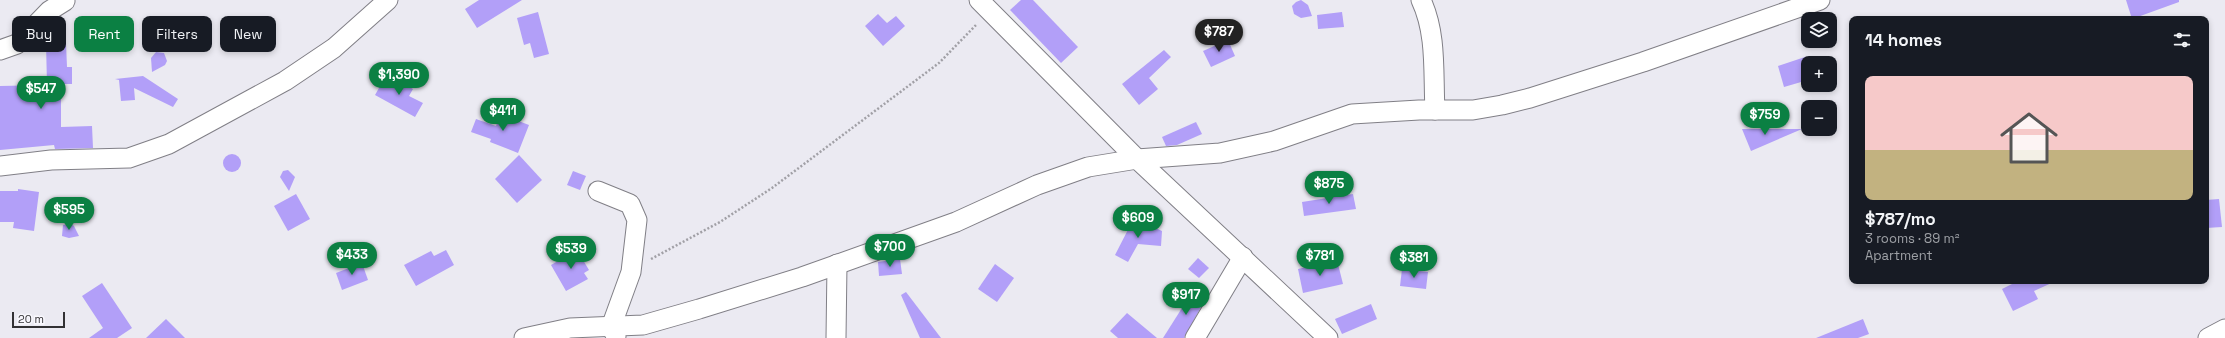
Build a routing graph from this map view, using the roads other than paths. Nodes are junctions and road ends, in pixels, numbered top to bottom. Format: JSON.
{"nodes":[{"id":1,"x":388,"y":0,"type":"edge"},
{"id":2,"x":1421,"y":0,"type":"edge"},
{"id":3,"x":1820,"y":0,"type":"edge"},
{"id":4,"x":65,"y":1,"type":"dead end"},
{"id":5,"x":984,"y":5,"type":"edge"},
{"id":6,"x":0,"y":50,"type":"edge"},
{"id":7,"x":1435,"y":110,"type":"junction"},
{"id":8,"x":1137,"y":160,"type":"junction"},
{"id":9,"x":0,"y":166,"type":"edge"},
{"id":10,"x":598,"y":191,"type":"dead end"},
{"id":11,"x":1243,"y":257,"type":"junction"},
{"id":12,"x":837,"y":264,"type":"junction"},
{"id":13,"x":2225,"y":329,"type":"edge"},
{"id":14,"x":614,"y":333,"type":"edge"},
{"id":15,"x":524,"y":338,"type":"edge"},
{"id":16,"x":836,"y":338,"type":"edge"},
{"id":17,"x":1195,"y":338,"type":"edge"},
{"id":18,"x":1328,"y":338,"type":"edge"},
{"id":19,"x":2208,"y":338,"type":"edge"}],
"edges":[{"from":1,"to":9,"type":"street"},
{"from":2,"to":7,"type":"street"},
{"from":3,"to":7,"type":"street"},
{"from":4,"to":6,"type":"street"},
{"from":5,"to":8,"type":"street"},
{"from":7,"to":8,"type":"street"},
{"from":8,"to":11,"type":"street"},
{"from":8,"to":12,"type":"street"},
{"from":10,"to":14,"type":"street"},
{"from":11,"to":17,"type":"street"},
{"from":11,"to":18,"type":"street"},
{"from":12,"to":14,"type":"street"},
{"from":12,"to":16,"type":"street"},
{"from":13,"to":19,"type":"street"},
{"from":14,"to":15,"type":"street"}]}
